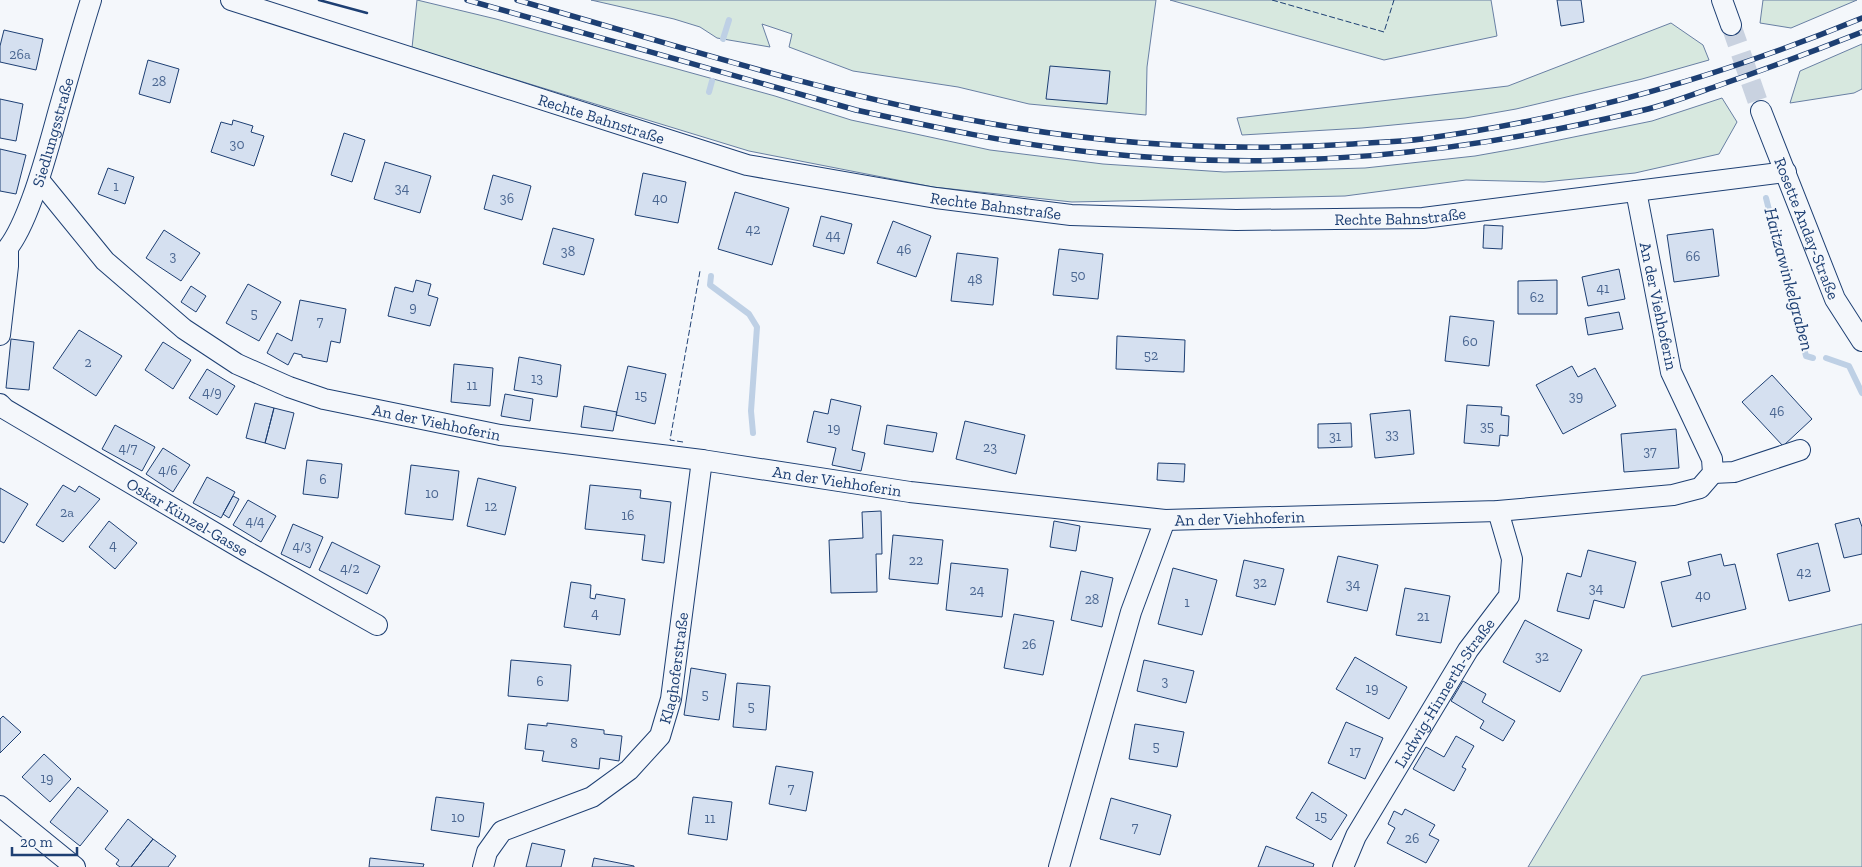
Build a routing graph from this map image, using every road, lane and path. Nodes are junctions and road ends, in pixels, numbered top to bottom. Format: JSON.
{"nodes":[{"id":1,"x":91,"y":0,"type":"edge"},
{"id":2,"x":231,"y":0,"type":"edge"},
{"id":3,"x":1722,"y":0,"type":"edge"},
{"id":4,"x":1731,"y":25,"type":"tunnel mouth"},
{"id":5,"x":1761,"y":111,"type":"tunnel mouth"},
{"id":6,"x":1786,"y":172,"type":"junction"},
{"id":7,"x":39,"y":180,"type":"junction"},
{"id":8,"x":1636,"y":191,"type":"junction"},
{"id":9,"x":4,"y":253,"type":"edge"},
{"id":10,"x":0,"y":335,"type":"edge"},
{"id":11,"x":1862,"y":341,"type":"edge"},
{"id":12,"x":0,"y":404,"type":"edge"},
{"id":13,"x":1800,"y":450,"type":"dead end"},
{"id":14,"x":702,"y":460,"type":"junction"},
{"id":15,"x":1713,"y":473,"type":"junction"},
{"id":16,"x":1498,"y":511,"type":"junction"},
{"id":17,"x":1165,"y":520,"type":"junction"},
{"id":18,"x":377,"y":625,"type":"dead end"},
{"id":19,"x":0,"y":806,"type":"edge"},
{"id":20,"x":75,"y":867,"type":"edge"},
{"id":21,"x":483,"y":867,"type":"edge"},
{"id":22,"x":1059,"y":867,"type":"edge"},
{"id":23,"x":1343,"y":867,"type":"edge"}],
"edges":[{"from":1,"to":7,"type":"street","name":"Siedlungsstraße"},
{"from":2,"to":8,"type":"street","name":"Rechte Bahnstraße"},
{"from":3,"to":4,"type":"street"},
{"from":5,"to":6,"type":"street","name":"Rosette Anday-Straße"},
{"from":6,"to":8,"type":"street","name":"Rechte Bahnstraße"},
{"from":6,"to":11,"type":"street","name":"Rosette Anday-Straße"},
{"from":7,"to":9,"type":"street","name":"Siedlungsstraße"},
{"from":7,"to":14,"type":"street","name":"An der Viehhoferin"},
{"from":8,"to":15,"type":"street","name":"An der Viehhoferin"},
{"from":9,"to":10,"type":"street"},
{"from":12,"to":18,"type":"street","name":"Oskar Künzel-Gasse"},
{"from":13,"to":15,"type":"street"},
{"from":14,"to":17,"type":"street","name":"An der Viehhoferin"},
{"from":14,"to":21,"type":"street","name":"Klaghoferstraße"},
{"from":15,"to":16,"type":"street","name":"An der Viehhoferin"},
{"from":16,"to":17,"type":"street","name":"An der Viehhoferin"},
{"from":16,"to":23,"type":"street","name":"Ludwig-Hinnerth-Straße"},
{"from":17,"to":22,"type":"street"},
{"from":19,"to":20,"type":"street"}]}
